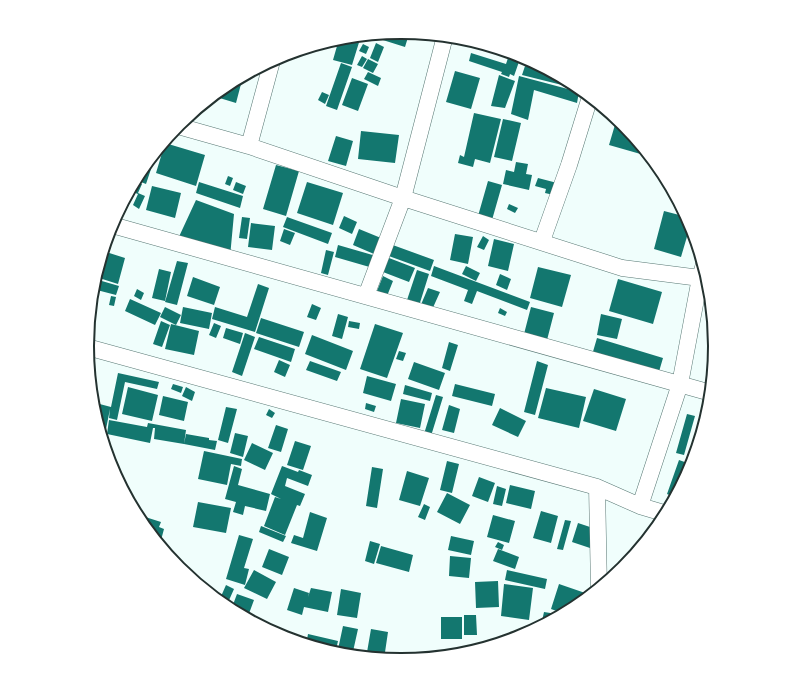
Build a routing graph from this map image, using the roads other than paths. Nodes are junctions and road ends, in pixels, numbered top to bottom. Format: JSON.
{"nodes":[{"id":1,"x":443,"y":42,"type":"edge"},
{"id":2,"x":270,"y":69,"type":"edge"},
{"id":3,"x":588,"y":103,"type":"edge"},
{"id":4,"x":185,"y":128,"type":"edge"},
{"id":5,"x":250,"y":146,"type":"junction"},
{"id":6,"x":404,"y":198,"type":"junction"},
{"id":7,"x":118,"y":227,"type":"edge"},
{"id":8,"x":542,"y":241,"type":"junction"},
{"id":9,"x":700,"y":274,"type":"edge"},
{"id":10,"x":702,"y":283,"type":"edge"},
{"id":11,"x":366,"y":296,"type":"junction"},
{"id":12,"x":94,"y":349,"type":"edge"},
{"id":13,"x":680,"y":384,"type":"junction"},
{"id":14,"x":705,"y":391,"type":"edge"},
{"id":15,"x":597,"y":487,"type":"junction"},
{"id":16,"x":640,"y":506,"type":"junction"},
{"id":17,"x":660,"y":512,"type":"edge"},
{"id":18,"x":599,"y":582,"type":"edge"}],
"edges":[{"from":1,"to":6,"type":"street"},
{"from":2,"to":5,"type":"street"},
{"from":3,"to":8,"type":"street"},
{"from":4,"to":5,"type":"street"},
{"from":5,"to":6,"type":"street"},
{"from":6,"to":8,"type":"street"},
{"from":6,"to":11,"type":"street"},
{"from":7,"to":11,"type":"street"},
{"from":8,"to":9,"type":"street"},
{"from":10,"to":13,"type":"street"},
{"from":11,"to":13,"type":"street"},
{"from":12,"to":15,"type":"street"},
{"from":13,"to":14,"type":"street"},
{"from":13,"to":16,"type":"street"},
{"from":15,"to":16,"type":"street"},
{"from":15,"to":18,"type":"street"},
{"from":16,"to":17,"type":"street"}]}
